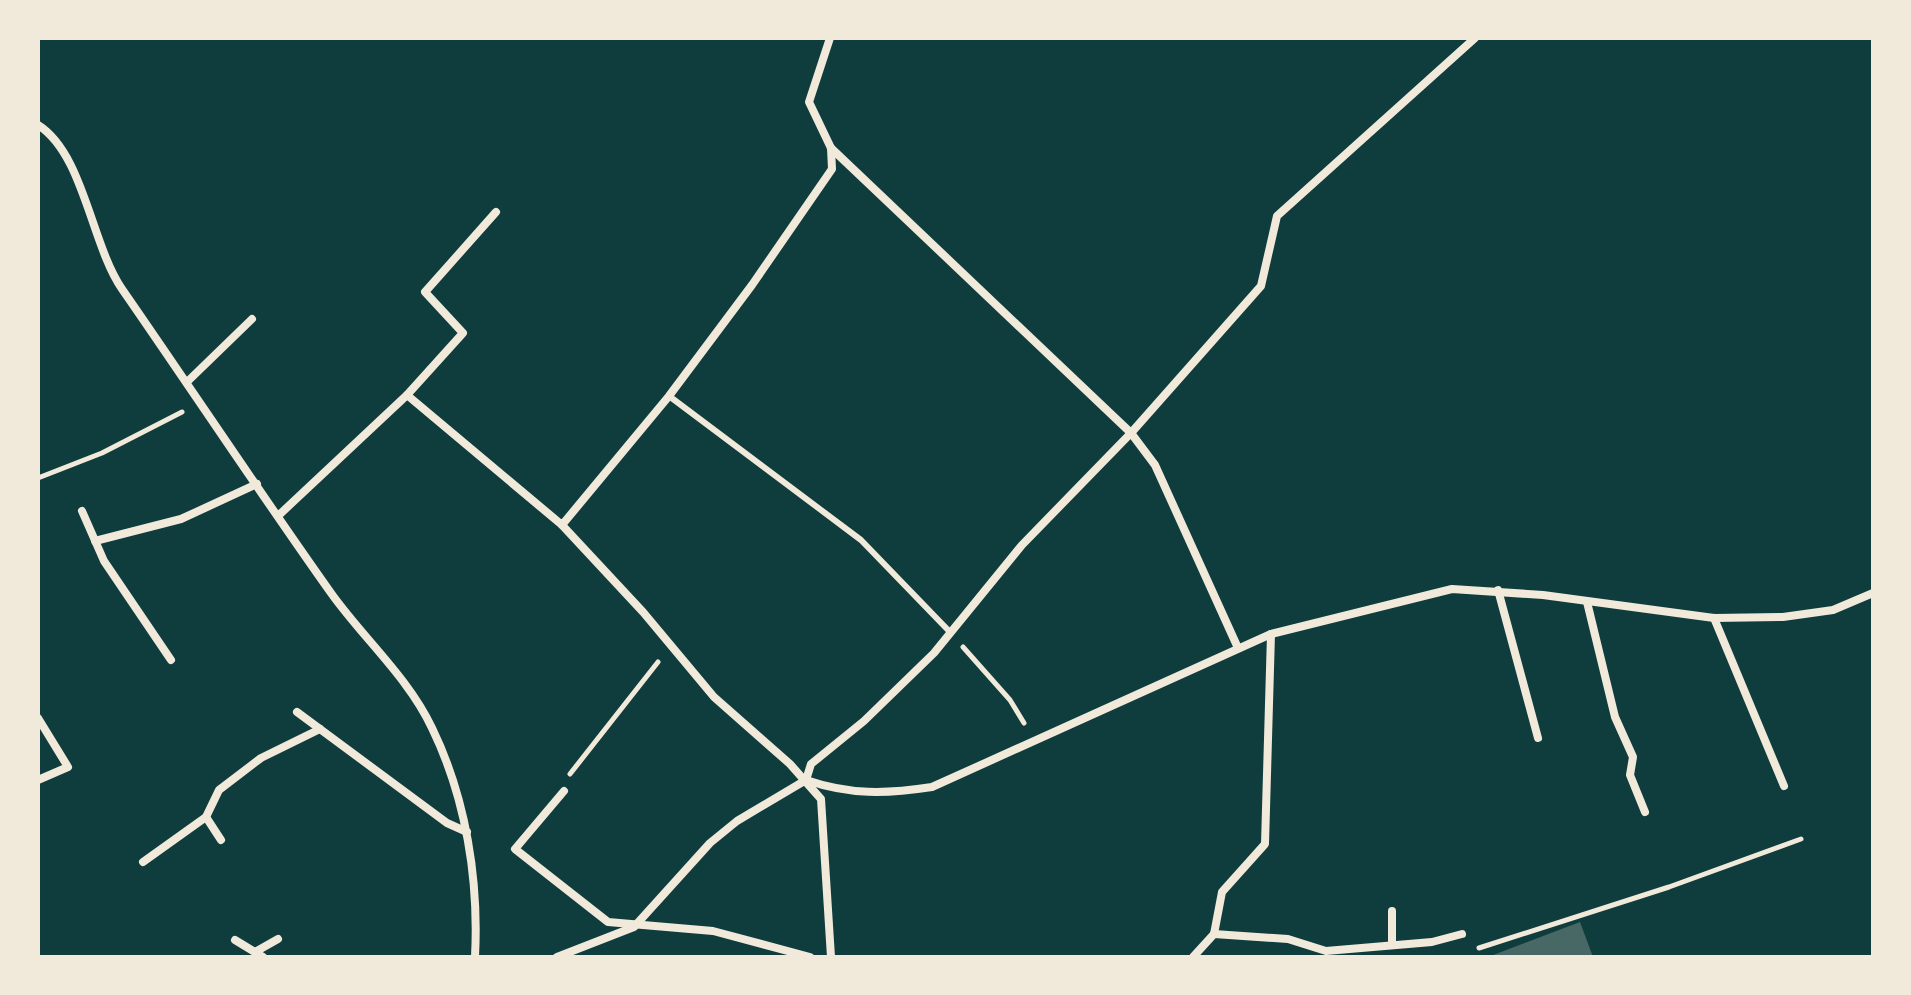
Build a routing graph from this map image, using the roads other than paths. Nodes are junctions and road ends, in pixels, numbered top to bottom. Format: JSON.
{"nodes":[{"id":1,"x":830,"y":38,"type":"edge"},
{"id":2,"x":1475,"y":38,"type":"edge"},
{"id":3,"x":38,"y":125,"type":"edge"},
{"id":4,"x":831,"y":148,"type":"junction"},
{"id":5,"x":496,"y":212,"type":"dead end"},
{"id":6,"x":252,"y":319,"type":"dead end"},
{"id":7,"x":187,"y":382,"type":"junction"},
{"id":8,"x":407,"y":395,"type":"junction"},
{"id":9,"x":669,"y":396,"type":"junction"},
{"id":10,"x":1131,"y":433,"type":"junction"},
{"id":11,"x":257,"y":484,"type":"junction"},
{"id":12,"x":82,"y":511,"type":"dead end"},
{"id":13,"x":279,"y":515,"type":"junction"},
{"id":14,"x":562,"y":525,"type":"junction"},
{"id":15,"x":95,"y":541,"type":"junction"},
{"id":16,"x":1498,"y":590,"type":"junction"},
{"id":17,"x":1873,"y":593,"type":"edge"},
{"id":18,"x":1587,"y":602,"type":"junction"},
{"id":19,"x":1714,"y":618,"type":"junction"},
{"id":20,"x":949,"y":631,"type":"junction"},
{"id":21,"x":1271,"y":634,"type":"junction"},
{"id":22,"x":1238,"y":648,"type":"junction"},
{"id":23,"x":171,"y":660,"type":"dead end"},
{"id":24,"x":297,"y":712,"type":"dead end"},
{"id":25,"x":38,"y":718,"type":"edge"},
{"id":26,"x":320,"y":729,"type":"junction"},
{"id":27,"x":1538,"y":738,"type":"dead end"},
{"id":28,"x":38,"y":780,"type":"edge"},
{"id":29,"x":806,"y":780,"type":"junction"},
{"id":30,"x":1784,"y":786,"type":"dead end"},
{"id":31,"x":564,"y":791,"type":"road end"},
{"id":32,"x":1645,"y":812,"type":"dead end"},
{"id":33,"x":206,"y":817,"type":"junction"},
{"id":34,"x":467,"y":832,"type":"junction"},
{"id":35,"x":221,"y":840,"type":"dead end"},
{"id":36,"x":143,"y":862,"type":"dead end"},
{"id":37,"x":1392,"y":911,"type":"dead end"},
{"id":38,"x":634,"y":927,"type":"junction"},
{"id":39,"x":1214,"y":934,"type":"junction"},
{"id":40,"x":1462,"y":934,"type":"dead end"},
{"id":41,"x":278,"y":939,"type":"dead end"},
{"id":42,"x":235,"y":940,"type":"dead end"},
{"id":43,"x":1392,"y":945,"type":"junction"},
{"id":44,"x":259,"y":954,"type":"edge"},
{"id":45,"x":475,"y":957,"type":"edge"},
{"id":46,"x":557,"y":957,"type":"edge"},
{"id":47,"x":810,"y":957,"type":"edge"},
{"id":48,"x":831,"y":957,"type":"edge"},
{"id":49,"x":1193,"y":957,"type":"edge"}],
"edges":[{"from":1,"to":4,"type":"street"},
{"from":2,"to":10,"type":"street"},
{"from":3,"to":7,"type":"street"},
{"from":4,"to":9,"type":"street"},
{"from":4,"to":10,"type":"street"},
{"from":5,"to":8,"type":"street"},
{"from":6,"to":7,"type":"street"},
{"from":7,"to":11,"type":"street"},
{"from":8,"to":13,"type":"street"},
{"from":8,"to":14,"type":"street"},
{"from":9,"to":14,"type":"street"},
{"from":9,"to":20,"type":"lane"},
{"from":10,"to":20,"type":"street"},
{"from":10,"to":22,"type":"street"},
{"from":11,"to":13,"type":"street"},
{"from":11,"to":15,"type":"street"},
{"from":12,"to":15,"type":"street"},
{"from":13,"to":34,"type":"street"},
{"from":14,"to":29,"type":"street"},
{"from":15,"to":23,"type":"street"},
{"from":16,"to":18,"type":"street"},
{"from":16,"to":21,"type":"street"},
{"from":16,"to":27,"type":"street"},
{"from":17,"to":19,"type":"street"},
{"from":18,"to":19,"type":"street"},
{"from":18,"to":32,"type":"street"},
{"from":19,"to":30,"type":"street"},
{"from":20,"to":29,"type":"street"},
{"from":21,"to":22,"type":"street"},
{"from":21,"to":39,"type":"street"},
{"from":22,"to":29,"type":"street"},
{"from":24,"to":26,"type":"street"},
{"from":25,"to":28,"type":"street"},
{"from":26,"to":33,"type":"street"},
{"from":26,"to":34,"type":"street"},
{"from":29,"to":38,"type":"street"},
{"from":29,"to":48,"type":"street"},
{"from":31,"to":38,"type":"street"},
{"from":33,"to":35,"type":"street"},
{"from":33,"to":36,"type":"street"},
{"from":34,"to":45,"type":"street"},
{"from":37,"to":43,"type":"street"},
{"from":38,"to":46,"type":"street"},
{"from":38,"to":47,"type":"street"},
{"from":39,"to":43,"type":"street"},
{"from":39,"to":49,"type":"street"},
{"from":40,"to":43,"type":"street"},
{"from":41,"to":44,"type":"street"},
{"from":42,"to":44,"type":"street"}]}
